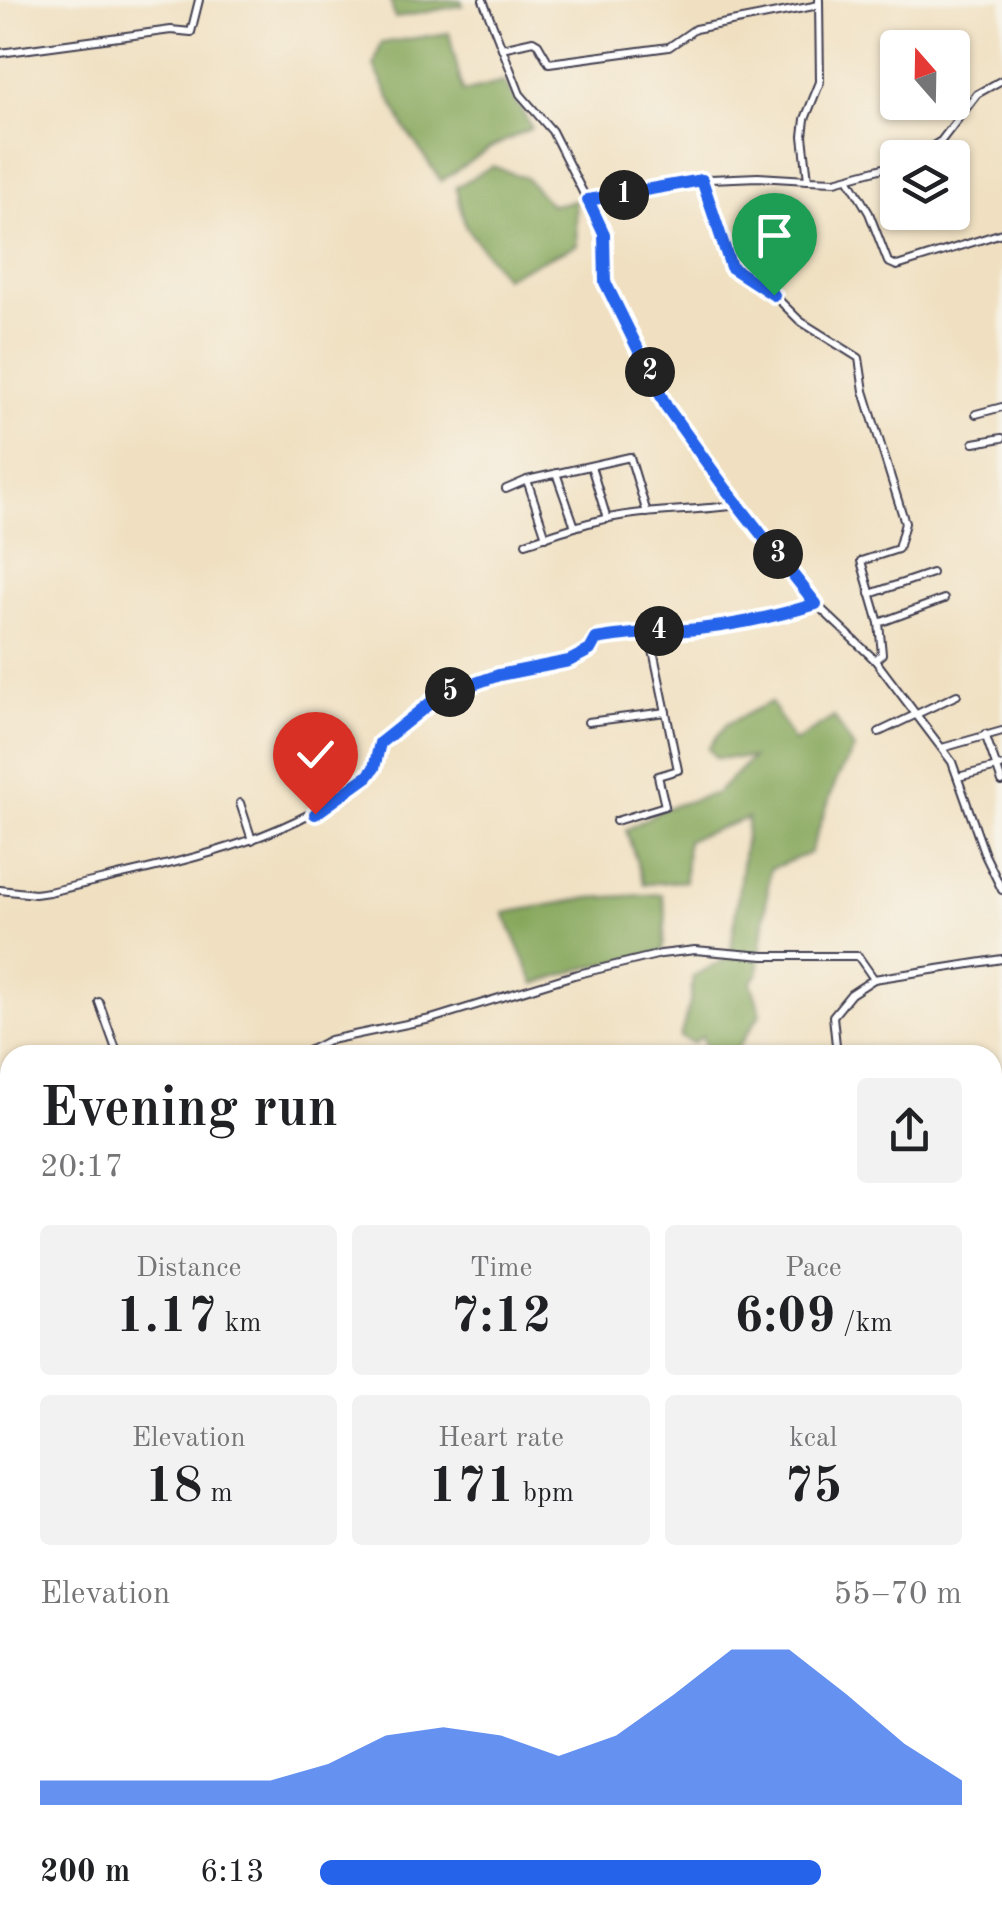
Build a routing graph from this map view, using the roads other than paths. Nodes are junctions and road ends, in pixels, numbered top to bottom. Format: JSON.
{"nodes":[{"id":1,"x":198,"y":0,"type":"edge"},
{"id":2,"x":483,"y":0,"type":"edge"},
{"id":3,"x":819,"y":2,"type":"edge"},
{"id":4,"x":502,"y":48,"type":"junction"},
{"id":5,"x":0,"y":54,"type":"edge"},
{"id":6,"x":1002,"y":80,"type":"edge"},
{"id":7,"x":942,"y":140,"type":"edge"},
{"id":8,"x":880,"y":169,"type":"edge"},
{"id":9,"x":848,"y":178,"type":"junction"},
{"id":10,"x":702,"y":180,"type":"junction"},
{"id":11,"x":808,"y":180,"type":"junction"},
{"id":12,"x":588,"y":200,"type":"junction"},
{"id":13,"x":1002,"y":233,"type":"edge"},
{"id":14,"x":1002,"y":406,"type":"edge"},
{"id":15,"x":976,"y":414,"type":"dead end"},
{"id":16,"x":1002,"y":438,"type":"edge"},
{"id":17,"x":974,"y":443,"type":"dead end"},
{"id":18,"x":591,"y":466,"type":"junction"},
{"id":19,"x":556,"y":473,"type":"junction"},
{"id":20,"x":527,"y":480,"type":"junction"},
{"id":21,"x":506,"y":489,"type":"dead end"},
{"id":22,"x":738,"y":505,"type":"junction"},
{"id":23,"x":647,"y":513,"type":"junction"},
{"id":24,"x":606,"y":518,"type":"junction"},
{"id":25,"x":575,"y":527,"type":"junction"},
{"id":26,"x":546,"y":536,"type":"junction"},
{"id":27,"x":526,"y":543,"type":"dead end"},
{"id":28,"x":932,"y":573,"type":"dead end"},
{"id":29,"x":870,"y":594,"type":"junction"},
{"id":30,"x":944,"y":599,"type":"dead end"},
{"id":31,"x":816,"y":604,"type":"junction"},
{"id":32,"x":880,"y":623,"type":"junction"},
{"id":33,"x":649,"y":631,"type":"junction"},
{"id":34,"x":875,"y":660,"type":"junction"},
{"id":35,"x":958,"y":695,"type":"dead end"},
{"id":36,"x":666,"y":712,"type":"junction"},
{"id":37,"x":917,"y":715,"type":"junction"},
{"id":38,"x":588,"y":722,"type":"dead end"},
{"id":39,"x":879,"y":732,"type":"dead end"},
{"id":40,"x":1002,"y":732,"type":"edge"},
{"id":41,"x":985,"y":734,"type":"junction"},
{"id":42,"x":942,"y":748,"type":"junction"},
{"id":43,"x":1000,"y":766,"type":"edge"},
{"id":44,"x":958,"y":778,"type":"junction"},
{"id":45,"x":1002,"y":782,"type":"edge"},
{"id":46,"x":240,"y":803,"type":"dead end"},
{"id":47,"x":616,"y":822,"type":"dead end"},
{"id":48,"x":252,"y":840,"type":"junction"},
{"id":49,"x":0,"y":890,"type":"edge"},
{"id":50,"x":1002,"y":890,"type":"edge"},
{"id":51,"x":1002,"y":959,"type":"edge"},
{"id":52,"x":874,"y":979,"type":"junction"},
{"id":53,"x":99,"y":1002,"type":"dead end"},
{"id":54,"x":114,"y":1045,"type":"edge"},
{"id":55,"x":323,"y":1045,"type":"edge"},
{"id":56,"x":835,"y":1045,"type":"edge"}],
"edges":[{"from":1,"to":5,"type":"street"},
{"from":2,"to":4,"type":"street"},
{"from":3,"to":4,"type":"street"},
{"from":3,"to":11,"type":"street"},
{"from":4,"to":12,"type":"street"},
{"from":6,"to":7,"type":"street"},
{"from":8,"to":9,"type":"street"},
{"from":9,"to":11,"type":"street"},
{"from":9,"to":13,"type":"street"},
{"from":10,"to":11,"type":"street"},
{"from":10,"to":12,"type":"street"},
{"from":10,"to":29,"type":"street"},
{"from":12,"to":22,"type":"street"},
{"from":14,"to":15,"type":"street"},
{"from":16,"to":17,"type":"street"},
{"from":18,"to":19,"type":"street"},
{"from":18,"to":23,"type":"street"},
{"from":18,"to":24,"type":"street"},
{"from":19,"to":20,"type":"street"},
{"from":19,"to":25,"type":"street"},
{"from":20,"to":21,"type":"street"},
{"from":20,"to":26,"type":"street"},
{"from":22,"to":23,"type":"street"},
{"from":22,"to":31,"type":"street"},
{"from":23,"to":24,"type":"street"},
{"from":24,"to":25,"type":"street"},
{"from":25,"to":26,"type":"street"},
{"from":26,"to":27,"type":"street"},
{"from":28,"to":29,"type":"street"},
{"from":29,"to":32,"type":"street"},
{"from":30,"to":32,"type":"street"},
{"from":31,"to":33,"type":"street"},
{"from":31,"to":34,"type":"street"},
{"from":32,"to":34,"type":"street"},
{"from":33,"to":36,"type":"street"},
{"from":33,"to":48,"type":"street"},
{"from":34,"to":37,"type":"street"},
{"from":35,"to":37,"type":"street"},
{"from":36,"to":38,"type":"street"},
{"from":36,"to":47,"type":"street"},
{"from":37,"to":39,"type":"street"},
{"from":37,"to":42,"type":"street"},
{"from":40,"to":41,"type":"street"},
{"from":41,"to":42,"type":"street"},
{"from":41,"to":43,"type":"street"},
{"from":42,"to":44,"type":"street"},
{"from":43,"to":44,"type":"street"},
{"from":43,"to":45,"type":"street"},
{"from":44,"to":50,"type":"street"},
{"from":46,"to":48,"type":"street"},
{"from":48,"to":49,"type":"street"},
{"from":51,"to":52,"type":"street"},
{"from":52,"to":55,"type":"street"},
{"from":52,"to":56,"type":"street"},
{"from":53,"to":54,"type":"street"}]}
